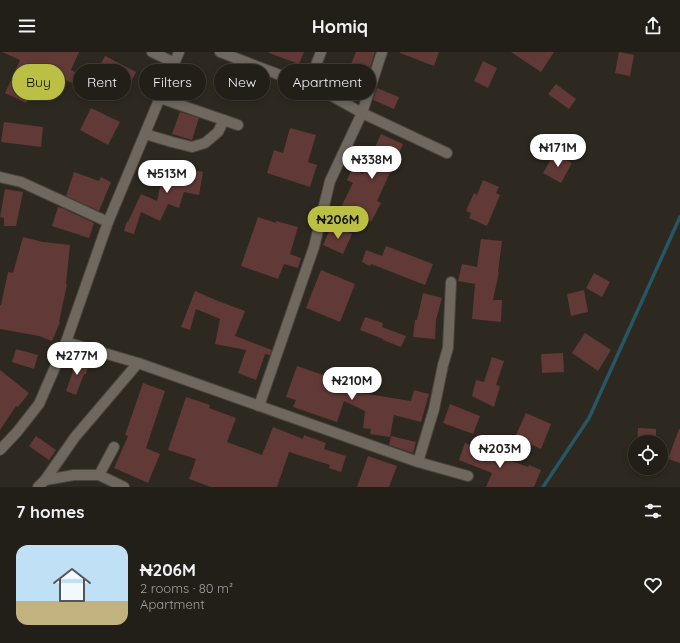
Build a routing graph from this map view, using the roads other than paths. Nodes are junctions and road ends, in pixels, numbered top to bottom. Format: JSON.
{"nodes":[{"id":1,"x":152,"y":52,"type":"edge"},
{"id":2,"x":179,"y":52,"type":"edge"},
{"id":3,"x":220,"y":52,"type":"edge"},
{"id":4,"x":321,"y":52,"type":"edge"},
{"id":5,"x":382,"y":52,"type":"edge"},
{"id":6,"x":175,"y":63,"type":"joint"},
{"id":7,"x":316,"y":64,"type":"edge"},
{"id":8,"x":278,"y":74,"type":"edge"},
{"id":9,"x":159,"y":100,"type":"edge"},
{"id":10,"x":166,"y":100,"type":"edge"},
{"id":11,"x":339,"y":100,"type":"edge"},
{"id":12,"x":362,"y":113,"type":"junction"},
{"id":13,"x":224,"y":120,"type":"junction"},
{"id":14,"x":238,"y":125,"type":"dead end"},
{"id":15,"x":145,"y":134,"type":"junction"},
{"id":16,"x":447,"y":153,"type":"dead end"},
{"id":17,"x":0,"y":177,"type":"edge"},
{"id":18,"x":108,"y":222,"type":"junction"},
{"id":19,"x":451,"y":282,"type":"dead end"},
{"id":20,"x":66,"y":342,"type":"junction"},
{"id":21,"x":138,"y":363,"type":"junction"},
{"id":22,"x":259,"y":406,"type":"junction"},
{"id":23,"x":114,"y":447,"type":"dead end"},
{"id":24,"x":0,"y":450,"type":"edge"},
{"id":25,"x":418,"y":462,"type":"junction"},
{"id":26,"x":99,"y":475,"type":"junction"},
{"id":27,"x":468,"y":476,"type":"dead end"},
{"id":28,"x":41,"y":484,"type":"edge"},
{"id":29,"x":124,"y":487,"type":"edge"}],
"edges":[{"from":1,"to":6,"type":"street"},
{"from":2,"to":6,"type":"street"},
{"from":3,"to":8,"type":"street"},
{"from":4,"to":7,"type":"street"},
{"from":5,"to":12,"type":"street"},
{"from":9,"to":15,"type":"street"},
{"from":10,"to":13,"type":"street"},
{"from":11,"to":12,"type":"street"},
{"from":12,"to":16,"type":"street"},
{"from":12,"to":22,"type":"street"},
{"from":13,"to":14,"type":"street"},
{"from":13,"to":15,"type":"street"},
{"from":15,"to":18,"type":"street"},
{"from":17,"to":18,"type":"street"},
{"from":18,"to":20,"type":"street"},
{"from":19,"to":25,"type":"street"},
{"from":20,"to":21,"type":"street"},
{"from":20,"to":24,"type":"street"},
{"from":21,"to":22,"type":"street"},
{"from":21,"to":28,"type":"street"},
{"from":22,"to":25,"type":"street"},
{"from":23,"to":26,"type":"street"},
{"from":25,"to":27,"type":"street"},
{"from":26,"to":28,"type":"street"},
{"from":26,"to":29,"type":"street"}]}
